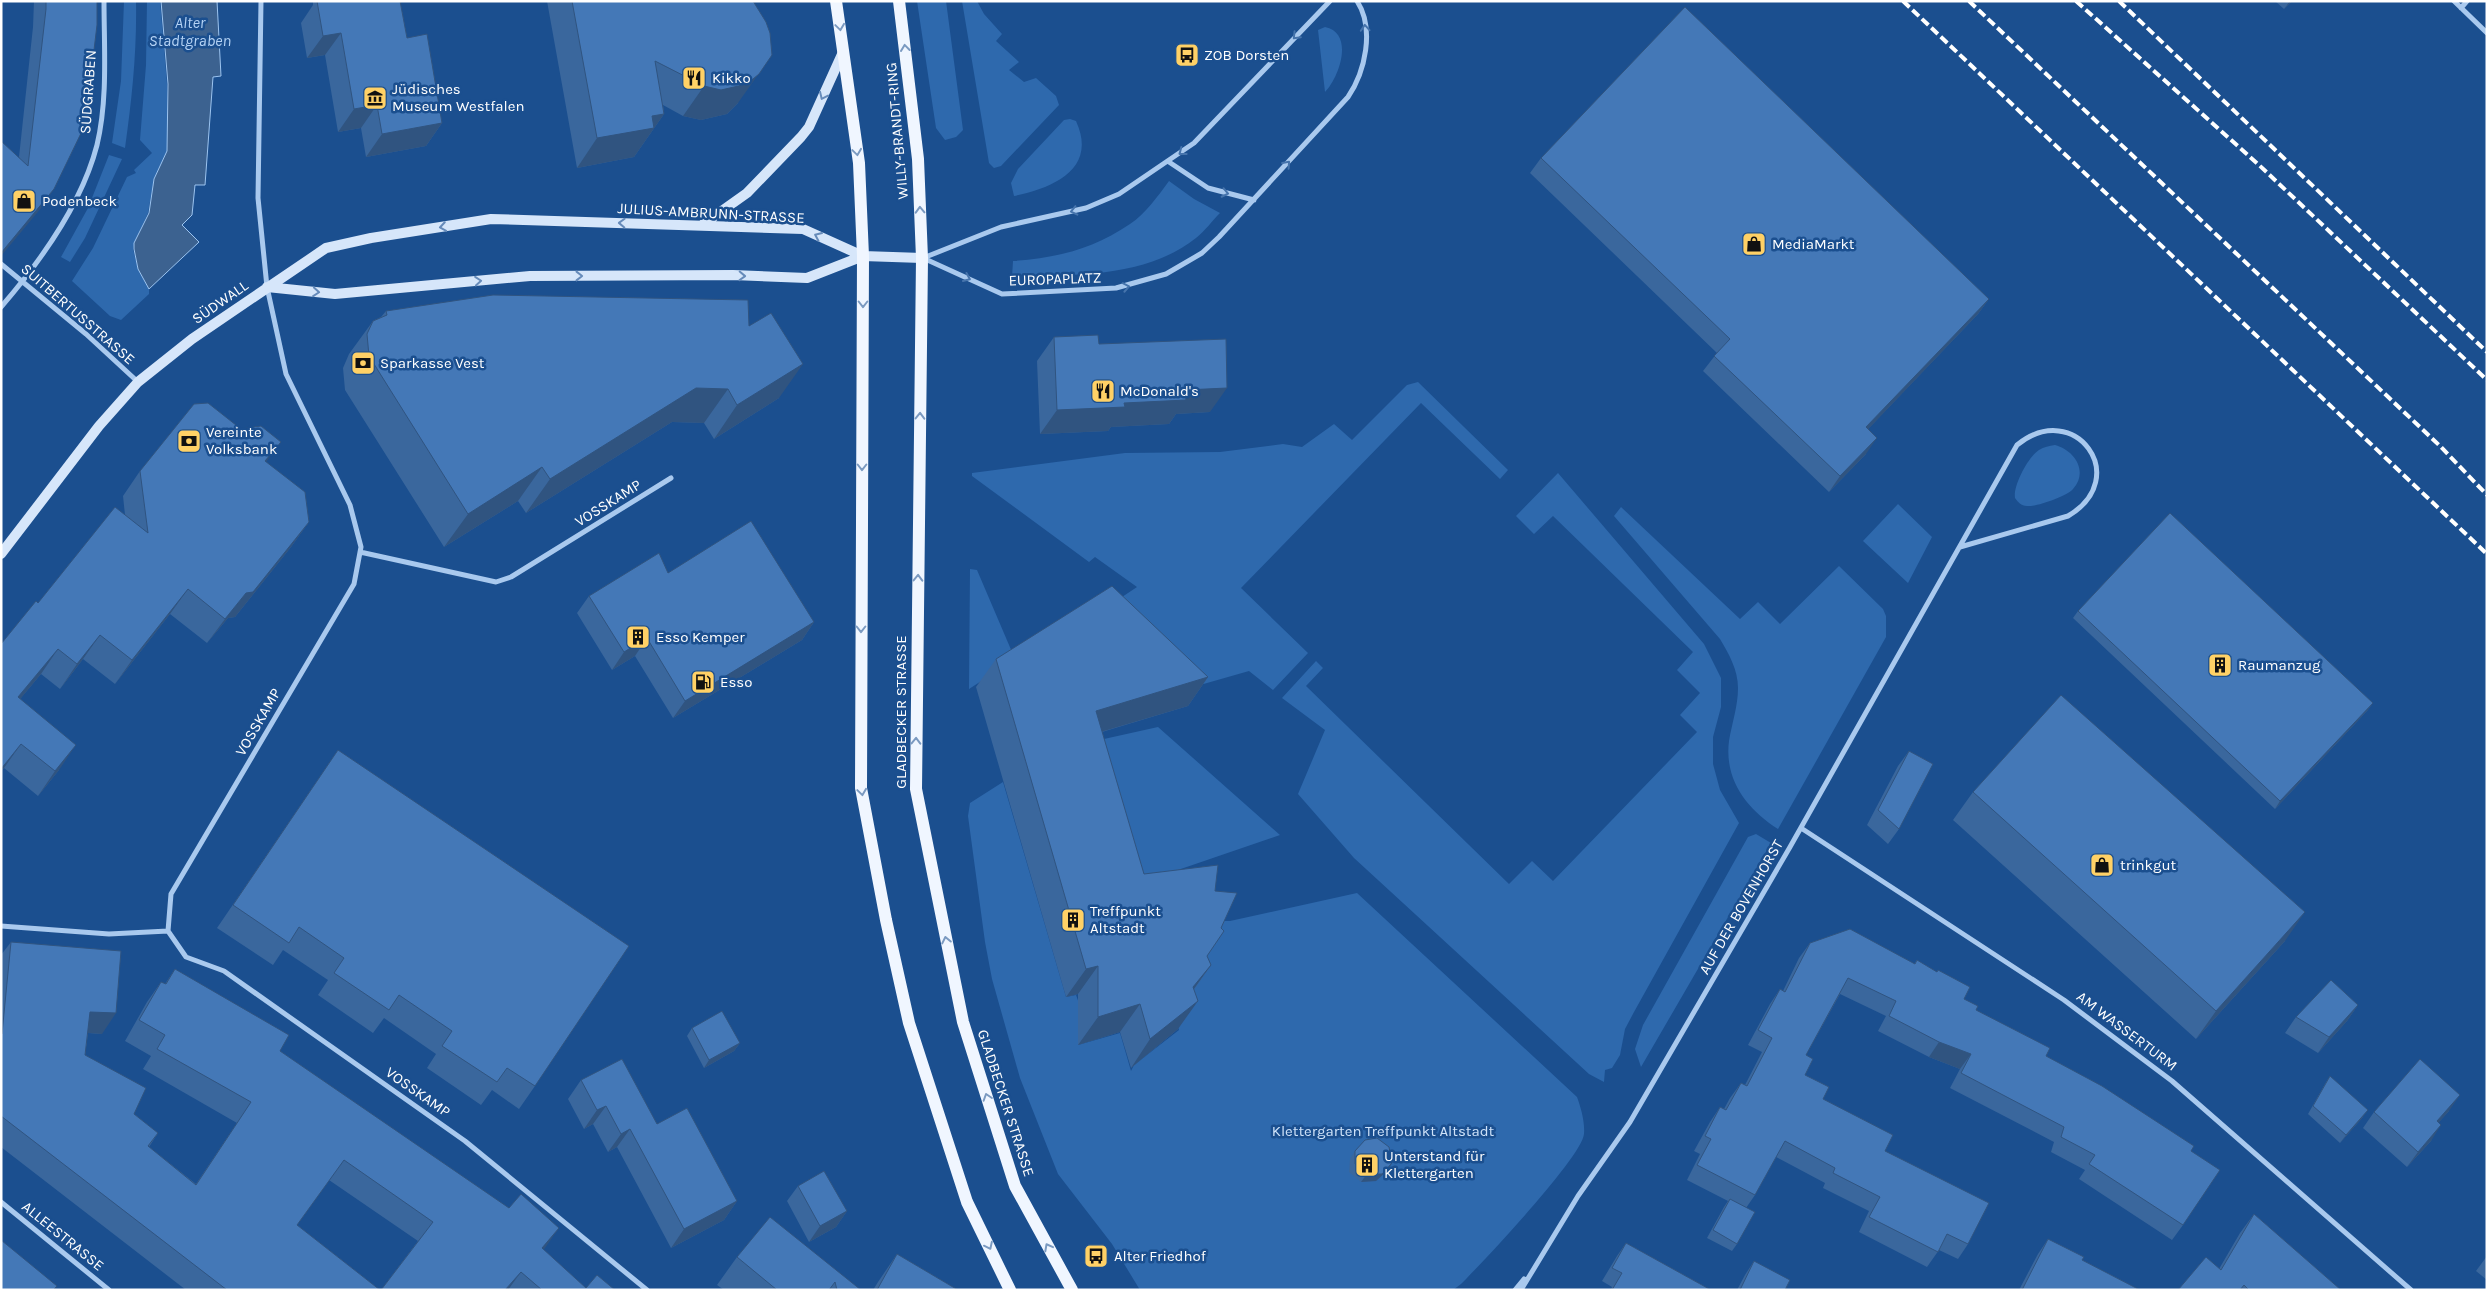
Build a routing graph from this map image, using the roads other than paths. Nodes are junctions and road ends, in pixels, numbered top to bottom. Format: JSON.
{"nodes":[{"id":1,"x":104,"y":1,"type":"edge"},
{"id":2,"x":261,"y":1,"type":"edge"},
{"id":3,"x":836,"y":1,"type":"edge"},
{"id":4,"x":899,"y":1,"type":"edge"},
{"id":5,"x":1330,"y":1,"type":"edge"},
{"id":6,"x":1357,"y":1,"type":"edge"},
{"id":7,"x":2454,"y":1,"type":"edge"},
{"id":8,"x":2467,"y":1,"type":"edge"},
{"id":9,"x":2461,"y":8,"type":"junction"},
{"id":10,"x":2487,"y":33,"type":"edge"},
{"id":11,"x":843,"y":52,"type":"junction"},
{"id":12,"x":1169,"y":162,"type":"junction"},
{"id":13,"x":1254,"y":200,"type":"junction"},
{"id":14,"x":702,"y":225,"type":"junction"},
{"id":15,"x":863,"y":256,"type":"junction"},
{"id":16,"x":922,"y":258,"type":"junction"},
{"id":17,"x":1,"y":264,"type":"edge"},
{"id":18,"x":23,"y":282,"type":"junction"},
{"id":19,"x":267,"y":287,"type":"junction"},
{"id":20,"x":1,"y":307,"type":"edge"},
{"id":21,"x":138,"y":382,"type":"junction"},
{"id":22,"x":671,"y":478,"type":"dead end"},
{"id":23,"x":1960,"y":546,"type":"junction"},
{"id":24,"x":360,"y":552,"type":"junction"},
{"id":25,"x":1,"y":554,"type":"edge"},
{"id":26,"x":1801,"y":828,"type":"junction"},
{"id":27,"x":1,"y":926,"type":"edge"},
{"id":28,"x":168,"y":931,"type":"junction"},
{"id":29,"x":1,"y":1202,"type":"edge"},
{"id":30,"x":1530,"y":1273,"type":"junction"},
{"id":31,"x":109,"y":1290,"type":"edge"},
{"id":32,"x":648,"y":1290,"type":"edge"},
{"id":33,"x":1010,"y":1290,"type":"edge"},
{"id":34,"x":1072,"y":1290,"type":"edge"},
{"id":35,"x":1515,"y":1290,"type":"edge"},
{"id":36,"x":1521,"y":1290,"type":"edge"},
{"id":37,"x":2411,"y":1290,"type":"edge"}],
"edges":[{"from":1,"to":18,"type":"street","name":"SÜDGRABEN"},
{"from":2,"to":19,"type":"street","name":"SÜDWALL"},
{"from":3,"to":11,"type":"main road","one_way":true},
{"from":16,"to":4,"type":"main road","name":"WILLY-BRANDT-RING","one_way":true},
{"from":5,"to":12,"type":"street","one_way":true},
{"from":13,"to":6,"type":"street","name":"EUROPAPLATZ","one_way":true},
{"from":7,"to":9,"type":"street"},
{"from":8,"to":9,"type":"street"},
{"from":9,"to":10,"type":"street"},
{"from":11,"to":14,"type":"main road","one_way":true},
{"from":11,"to":15,"type":"main road","one_way":true},
{"from":12,"to":13,"type":"street","one_way":true},
{"from":12,"to":16,"type":"street","one_way":true},
{"from":16,"to":13,"type":"street","name":"EUROPAPLATZ","one_way":true},
{"from":15,"to":14,"type":"main road","name":"JULIUS-AMBRUNN-STRASSE","one_way":true},
{"from":14,"to":19,"type":"main road","name":"JULIUS-AMBRUNN-STRASSE","one_way":true},
{"from":15,"to":16,"type":"main road"},
{"from":19,"to":15,"type":"main road","one_way":true},
{"from":15,"to":33,"type":"main road","one_way":true},
{"from":34,"to":16,"type":"main road","name":"GLADBECKER STRASSE","one_way":true},
{"from":17,"to":18,"type":"street","name":"SUITBERTUSSTRASSE"},
{"from":18,"to":20,"type":"street","name":"SÜDGRABEN"},
{"from":18,"to":21,"type":"street","name":"SUITBERTUSSTRASSE"},
{"from":19,"to":21,"type":"main road","name":"SÜDWALL"},
{"from":19,"to":24,"type":"street","name":"VOSSKAMP"},
{"from":21,"to":25,"type":"main road","name":"SÜDWALL"},
{"from":22,"to":24,"type":"street","name":"VOSSKAMP"},
{"from":23,"to":23,"type":"street","name":"AUF DER BOVENHORST"},
{"from":23,"to":26,"type":"street","name":"AUF DER BOVENHORST"},
{"from":24,"to":28,"type":"street","name":"VOSSKAMP"},
{"from":26,"to":30,"type":"street","name":"AUF DER BOVENHORST"},
{"from":26,"to":37,"type":"street","name":"AM WASSERTURM"},
{"from":27,"to":28,"type":"street"},
{"from":28,"to":32,"type":"street","name":"VOSSKAMP"},
{"from":29,"to":31,"type":"street","name":"ALLEESTRASSE"},
{"from":30,"to":35,"type":"street","name":"AUF DER BOVENHORST"},
{"from":30,"to":36,"type":"street","name":"AUF DER BOVENHORST"}]}
